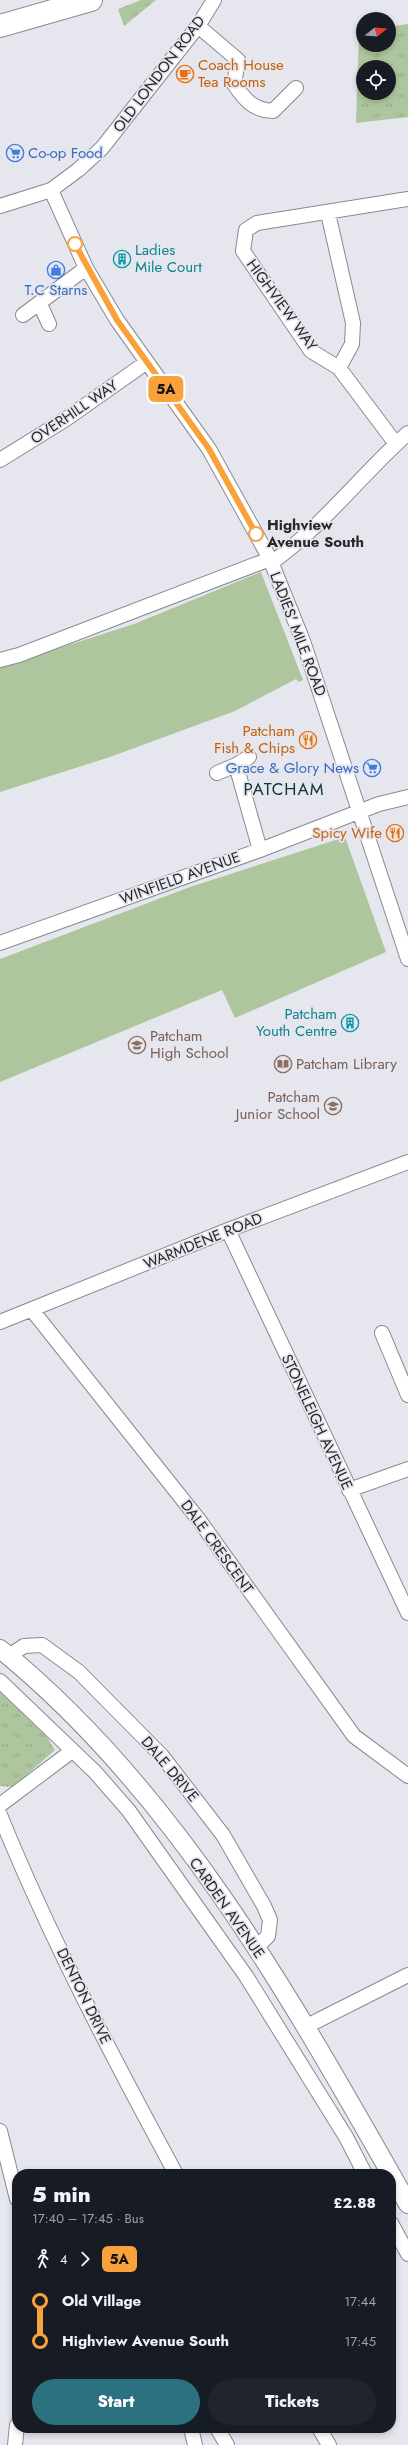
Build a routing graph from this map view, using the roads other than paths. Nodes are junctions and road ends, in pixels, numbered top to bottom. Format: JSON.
{"nodes":[{"id":1,"x":91,"y":0,"type":"edge"},
{"id":2,"x":214,"y":0,"type":"edge"},
{"id":3,"x":0,"y":26,"type":"edge"},
{"id":4,"x":198,"y":26,"type":"junction"},
{"id":5,"x":296,"y":88,"type":"dead end"},
{"id":6,"x":51,"y":190,"type":"junction"},
{"id":7,"x":408,"y":199,"type":"edge"},
{"id":8,"x":0,"y":206,"type":"edge"},
{"id":9,"x":328,"y":213,"type":"junction"},
{"id":10,"x":86,"y":268,"type":"junction"},
{"id":11,"x":40,"y":304,"type":"junction"},
{"id":12,"x":23,"y":315,"type":"dead end"},
{"id":13,"x":49,"y":324,"type":"dead end"},
{"id":14,"x":147,"y":362,"type":"junction"},
{"id":15,"x":339,"y":368,"type":"junction"},
{"id":16,"x":408,"y":432,"type":"edge"},
{"id":17,"x":396,"y":444,"type":"junction"},
{"id":18,"x":0,"y":460,"type":"edge"},
{"id":19,"x":271,"y":561,"type":"junction"},
{"id":20,"x":0,"y":660,"type":"edge"},
{"id":21,"x":249,"y":756,"type":"dead end"},
{"id":22,"x":236,"y":765,"type":"junction"},
{"id":23,"x":217,"y":773,"type":"dead end"},
{"id":24,"x":408,"y":797,"type":"edge"},
{"id":25,"x":359,"y":812,"type":"junction"},
{"id":26,"x":260,"y":850,"type":"junction"},
{"id":27,"x":0,"y":943,"type":"edge"},
{"id":28,"x":408,"y":959,"type":"edge"},
{"id":29,"x":408,"y":1162,"type":"edge"},
{"id":30,"x":228,"y":1230,"type":"junction"},
{"id":31,"x":32,"y":1310,"type":"junction"},
{"id":32,"x":0,"y":1322,"type":"edge"},
{"id":33,"x":382,"y":1333,"type":"dead end"},
{"id":34,"x":408,"y":1395,"type":"edge"},
{"id":35,"x":408,"y":1469,"type":"edge"},
{"id":36,"x":349,"y":1490,"type":"junction"},
{"id":37,"x":408,"y":1613,"type":"edge"},
{"id":38,"x":4,"y":1652,"type":"edge"},
{"id":39,"x":0,"y":1681,"type":"edge"},
{"id":40,"x":72,"y":1751,"type":"junction"},
{"id":41,"x":408,"y":1776,"type":"edge"},
{"id":42,"x":0,"y":1805,"type":"edge"},
{"id":43,"x":0,"y":1815,"type":"edge"},
{"id":44,"x":256,"y":1948,"type":"junction"},
{"id":45,"x":408,"y":1975,"type":"edge"},
{"id":46,"x":306,"y":2026,"type":"junction"},
{"id":47,"x":334,"y":2074,"type":"junction"},
{"id":48,"x":315,"y":2086,"type":"junction"},
{"id":49,"x":0,"y":2130,"type":"edge"},
{"id":50,"x":173,"y":2169,"type":"edge"},
{"id":51,"x":362,"y":2169,"type":"edge"},
{"id":52,"x":388,"y":2169,"type":"edge"},
{"id":53,"x":12,"y":2179,"type":"edge"},
{"id":54,"x":396,"y":2183,"type":"edge"},
{"id":55,"x":408,"y":2204,"type":"edge"},
{"id":56,"x":396,"y":2232,"type":"edge"},
{"id":57,"x":408,"y":2254,"type":"edge"},
{"id":58,"x":16,"y":2433,"type":"edge"},
{"id":59,"x":192,"y":2433,"type":"edge"},
{"id":60,"x":220,"y":2433,"type":"edge"},
{"id":61,"x":322,"y":2433,"type":"edge"},
{"id":62,"x":15,"y":2445,"type":"edge"},
{"id":63,"x":194,"y":2445,"type":"edge"},
{"id":64,"x":227,"y":2445,"type":"edge"},
{"id":65,"x":329,"y":2445,"type":"edge"}],
"edges":[{"from":1,"to":3,"type":"highway"},
{"from":2,"to":4,"type":"street","name":"OLD LONDON ROAD"},
{"from":4,"to":5,"type":"street"},
{"from":4,"to":6,"type":"street","name":"OLD LONDON ROAD"},
{"from":6,"to":8,"type":"street","name":"OLD LONDON ROAD"},
{"from":6,"to":10,"type":"street","name":"LADIES' MILE ROAD"},
{"from":7,"to":9,"type":"street","name":"HIGHVIEW WAY"},
{"from":9,"to":15,"type":"street"},
{"from":9,"to":15,"type":"street","name":"HIGHVIEW WAY"},
{"from":10,"to":11,"type":"street"},
{"from":10,"to":14,"type":"street","name":"LADIES' MILE ROAD"},
{"from":11,"to":12,"type":"street"},
{"from":11,"to":13,"type":"street"},
{"from":14,"to":18,"type":"street","name":"OVERHILL WAY"},
{"from":14,"to":19,"type":"street","name":"LADIES' MILE ROAD"},
{"from":15,"to":17,"type":"street","name":"HIGHVIEW WAY"},
{"from":16,"to":17,"type":"street"},
{"from":17,"to":19,"type":"street"},
{"from":19,"to":20,"type":"street"},
{"from":19,"to":25,"type":"street","name":"LADIES' MILE ROAD"},
{"from":21,"to":22,"type":"street"},
{"from":22,"to":23,"type":"street"},
{"from":22,"to":26,"type":"street"},
{"from":24,"to":25,"type":"street","name":"WINFIELD AVENUE"},
{"from":25,"to":26,"type":"street","name":"WINFIELD AVENUE"},
{"from":25,"to":28,"type":"street","name":"LADIES' MILE ROAD"},
{"from":26,"to":27,"type":"street","name":"WINFIELD AVENUE"},
{"from":29,"to":30,"type":"street","name":"WARMDENE ROAD"},
{"from":30,"to":31,"type":"street","name":"WARMDENE ROAD"},
{"from":30,"to":36,"type":"street","name":"STONELEIGH AVENUE"},
{"from":31,"to":32,"type":"street","name":"WARMDENE ROAD"},
{"from":31,"to":41,"type":"street","name":"DALE CRESCENT"},
{"from":33,"to":34,"type":"street"},
{"from":35,"to":36,"type":"street"},
{"from":36,"to":37,"type":"street","name":"STONELEIGH AVENUE"},
{"from":38,"to":44,"type":"street","name":"CARDEN AVENUE"},
{"from":38,"to":44,"type":"street","name":"DALE DRIVE"},
{"from":39,"to":40,"type":"street","name":"CARDEN AVENUE"},
{"from":40,"to":42,"type":"street"},
{"from":40,"to":48,"type":"street","name":"CARDEN AVENUE"},
{"from":43,"to":50,"type":"street","name":"DENTON DRIVE"},
{"from":44,"to":46,"type":"street","name":"CARDEN AVENUE"},
{"from":45,"to":46,"type":"street"},
{"from":46,"to":47,"type":"street","name":"CARDEN AVENUE"},
{"from":47,"to":48,"type":"street"},
{"from":47,"to":52,"type":"street","name":"CARDEN AVENUE"},
{"from":48,"to":51,"type":"street","name":"CARDEN AVENUE"},
{"from":49,"to":53,"type":"street"},
{"from":54,"to":55,"type":"street","name":"CARDEN AVENUE"},
{"from":56,"to":57,"type":"street"},
{"from":58,"to":62,"type":"street"},
{"from":59,"to":63,"type":"street"},
{"from":60,"to":64,"type":"street"},
{"from":61,"to":65,"type":"street"}]}
